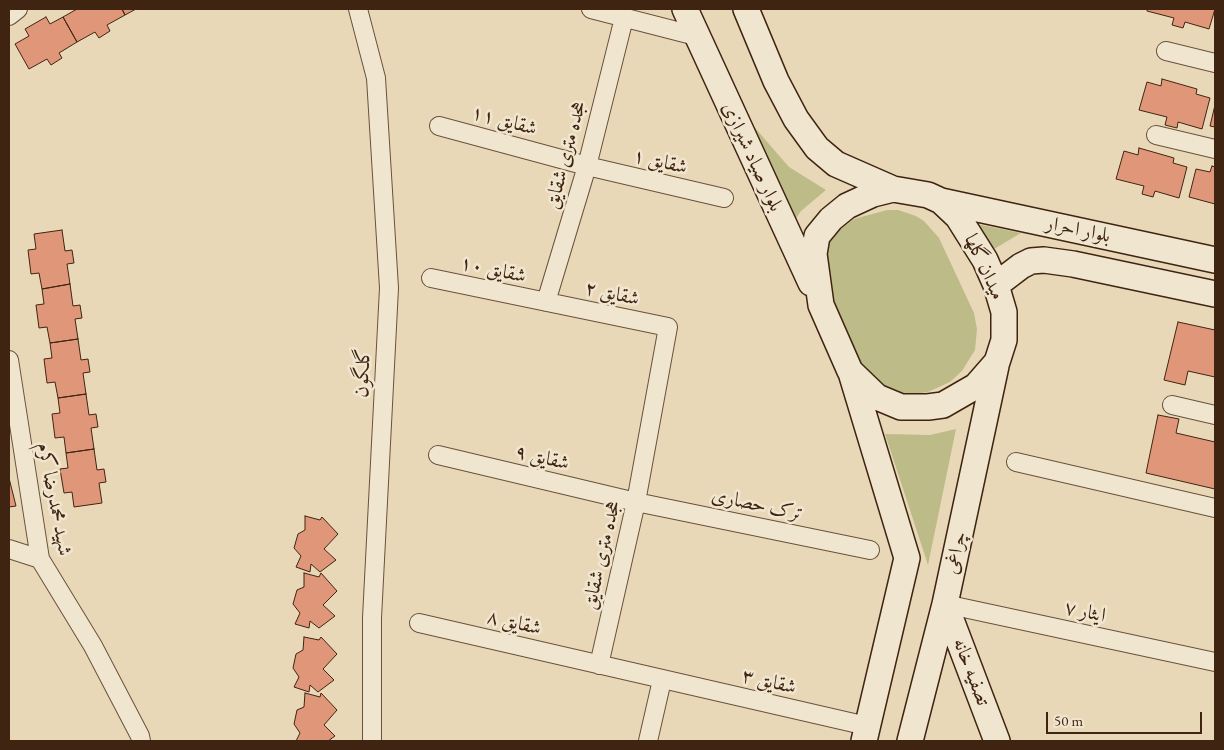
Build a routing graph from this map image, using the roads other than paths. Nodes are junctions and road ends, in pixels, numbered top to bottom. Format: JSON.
{"nodes":[{"id":1,"x":18,"y":9,"type":"edge"},
{"id":2,"x":358,"y":9,"type":"edge"},
{"id":3,"x":591,"y":9,"type":"edge"},
{"id":4,"x":685,"y":9,"type":"edge"},
{"id":5,"x":746,"y":9,"type":"edge"},
{"id":6,"x":621,"y":13,"type":"edge"},
{"id":7,"x":9,"y":16,"type":"edge"},
{"id":8,"x":696,"y":36,"type":"junction"},
{"id":9,"x":1166,"y":52,"type":"dead end"},
{"id":10,"x":1215,"y":63,"type":"edge"},
{"id":11,"x":439,"y":126,"type":"dead end"},
{"id":12,"x":1156,"y":135,"type":"dead end"},
{"id":13,"x":1215,"y":149,"type":"edge"},
{"id":14,"x":587,"y":166,"type":"junction"},
{"id":15,"x":893,"y":189,"type":"junction"},
{"id":16,"x":724,"y":198,"type":"dead end"},
{"id":17,"x":941,"y":201,"type":"junction"},
{"id":18,"x":1215,"y":260,"type":"edge"},
{"id":19,"x":431,"y":278,"type":"dead end"},
{"id":20,"x":996,"y":285,"type":"junction"},
{"id":21,"x":1215,"y":294,"type":"edge"},
{"id":22,"x":546,"y":302,"type":"junction"},
{"id":23,"x":821,"y":305,"type":"junction"},
{"id":24,"x":668,"y":327,"type":"joint"},
{"id":25,"x":9,"y":360,"type":"edge"},
{"id":26,"x":997,"y":362,"type":"junction"},
{"id":27,"x":850,"y":371,"type":"junction"},
{"id":28,"x":1172,"y":405,"type":"dead end"},
{"id":29,"x":1215,"y":415,"type":"edge"},
{"id":30,"x":15,"y":444,"type":"edge"},
{"id":31,"x":438,"y":455,"type":"dead end"},
{"id":32,"x":1016,"y":462,"type":"dead end"},
{"id":33,"x":636,"y":502,"type":"junction"},
{"id":34,"x":1215,"y":508,"type":"edge"},
{"id":35,"x":9,"y":549,"type":"edge"},
{"id":36,"x":870,"y":550,"type":"dead end"},
{"id":37,"x":40,"y":560,"type":"junction"},
{"id":38,"x":946,"y":604,"type":"junction"},
{"id":39,"x":419,"y":623,"type":"dead end"},
{"id":40,"x":1215,"y":662,"type":"edge"},
{"id":41,"x":599,"y":665,"type":"junction"},
{"id":42,"x":662,"y":680,"type":"junction"},
{"id":43,"x":866,"y":734,"type":"edge"},
{"id":44,"x":141,"y":741,"type":"edge"},
{"id":45,"x":372,"y":741,"type":"edge"},
{"id":46,"x":648,"y":741,"type":"edge"},
{"id":47,"x":910,"y":741,"type":"edge"},
{"id":48,"x":997,"y":741,"type":"edge"}],
"edges":[{"from":1,"to":7,"type":"street"},
{"from":2,"to":45,"type":"street","name":"گلگون"},
{"from":3,"to":6,"type":"street"},
{"from":4,"to":8,"type":"street","name":"بلوار صیاد شیرازی"},
{"from":5,"to":15,"type":"street"},
{"from":6,"to":8,"type":"street"},
{"from":6,"to":14,"type":"street","name":"هجده متری شقایق"},
{"from":8,"to":23,"type":"street","name":"بلوار صیاد شیرازی"},
{"from":9,"to":10,"type":"street"},
{"from":11,"to":14,"type":"street","name":"شقایق ۱۱"},
{"from":12,"to":13,"type":"street"},
{"from":14,"to":16,"type":"street","name":"شقایق ۱"},
{"from":14,"to":22,"type":"street","name":"هجده متری شقایق"},
{"from":15,"to":17,"type":"street","name":"میدان گلها"},
{"from":15,"to":23,"type":"street","name":"میدان گلها"},
{"from":17,"to":18,"type":"street","name":"بلوار احرار"},
{"from":17,"to":20,"type":"street","name":"میدان گلها"},
{"from":19,"to":22,"type":"street","name":"شقایق ۱۰"},
{"from":20,"to":21,"type":"street","name":"بلوار احرار"},
{"from":20,"to":26,"type":"street","name":"میدان گلها"},
{"from":22,"to":24,"type":"street","name":"۲ شقایق"},
{"from":23,"to":27,"type":"street","name":"میدان گلها"},
{"from":24,"to":33,"type":"street","name":"هجده متری شقایق"},
{"from":25,"to":30,"type":"street","name":"شهید محمدرضا کرم"},
{"from":26,"to":27,"type":"street","name":"میدان گلها"},
{"from":26,"to":38,"type":"street","name":"چراغی"},
{"from":27,"to":43,"type":"street"},
{"from":28,"to":29,"type":"street"},
{"from":30,"to":37,"type":"street","name":"شهید محمدرضا کرم"},
{"from":31,"to":33,"type":"street","name":"شقایق ۹"},
{"from":32,"to":34,"type":"street"},
{"from":33,"to":36,"type":"street","name":"ترک حصاری"},
{"from":33,"to":41,"type":"street","name":"هجده متری شقایق"},
{"from":35,"to":37,"type":"street"},
{"from":37,"to":44,"type":"street","name":"شهید محمدرضا کرم"},
{"from":38,"to":40,"type":"street","name":"ایثار ۷"},
{"from":38,"to":47,"type":"street","name":"چراغی"},
{"from":38,"to":48,"type":"street","name":"تصفیه خانه"},
{"from":39,"to":41,"type":"street","name":"شقایق ۸"},
{"from":41,"to":42,"type":"street"},
{"from":42,"to":43,"type":"street","name":"شقایق ۳"},
{"from":42,"to":46,"type":"street"}]}
